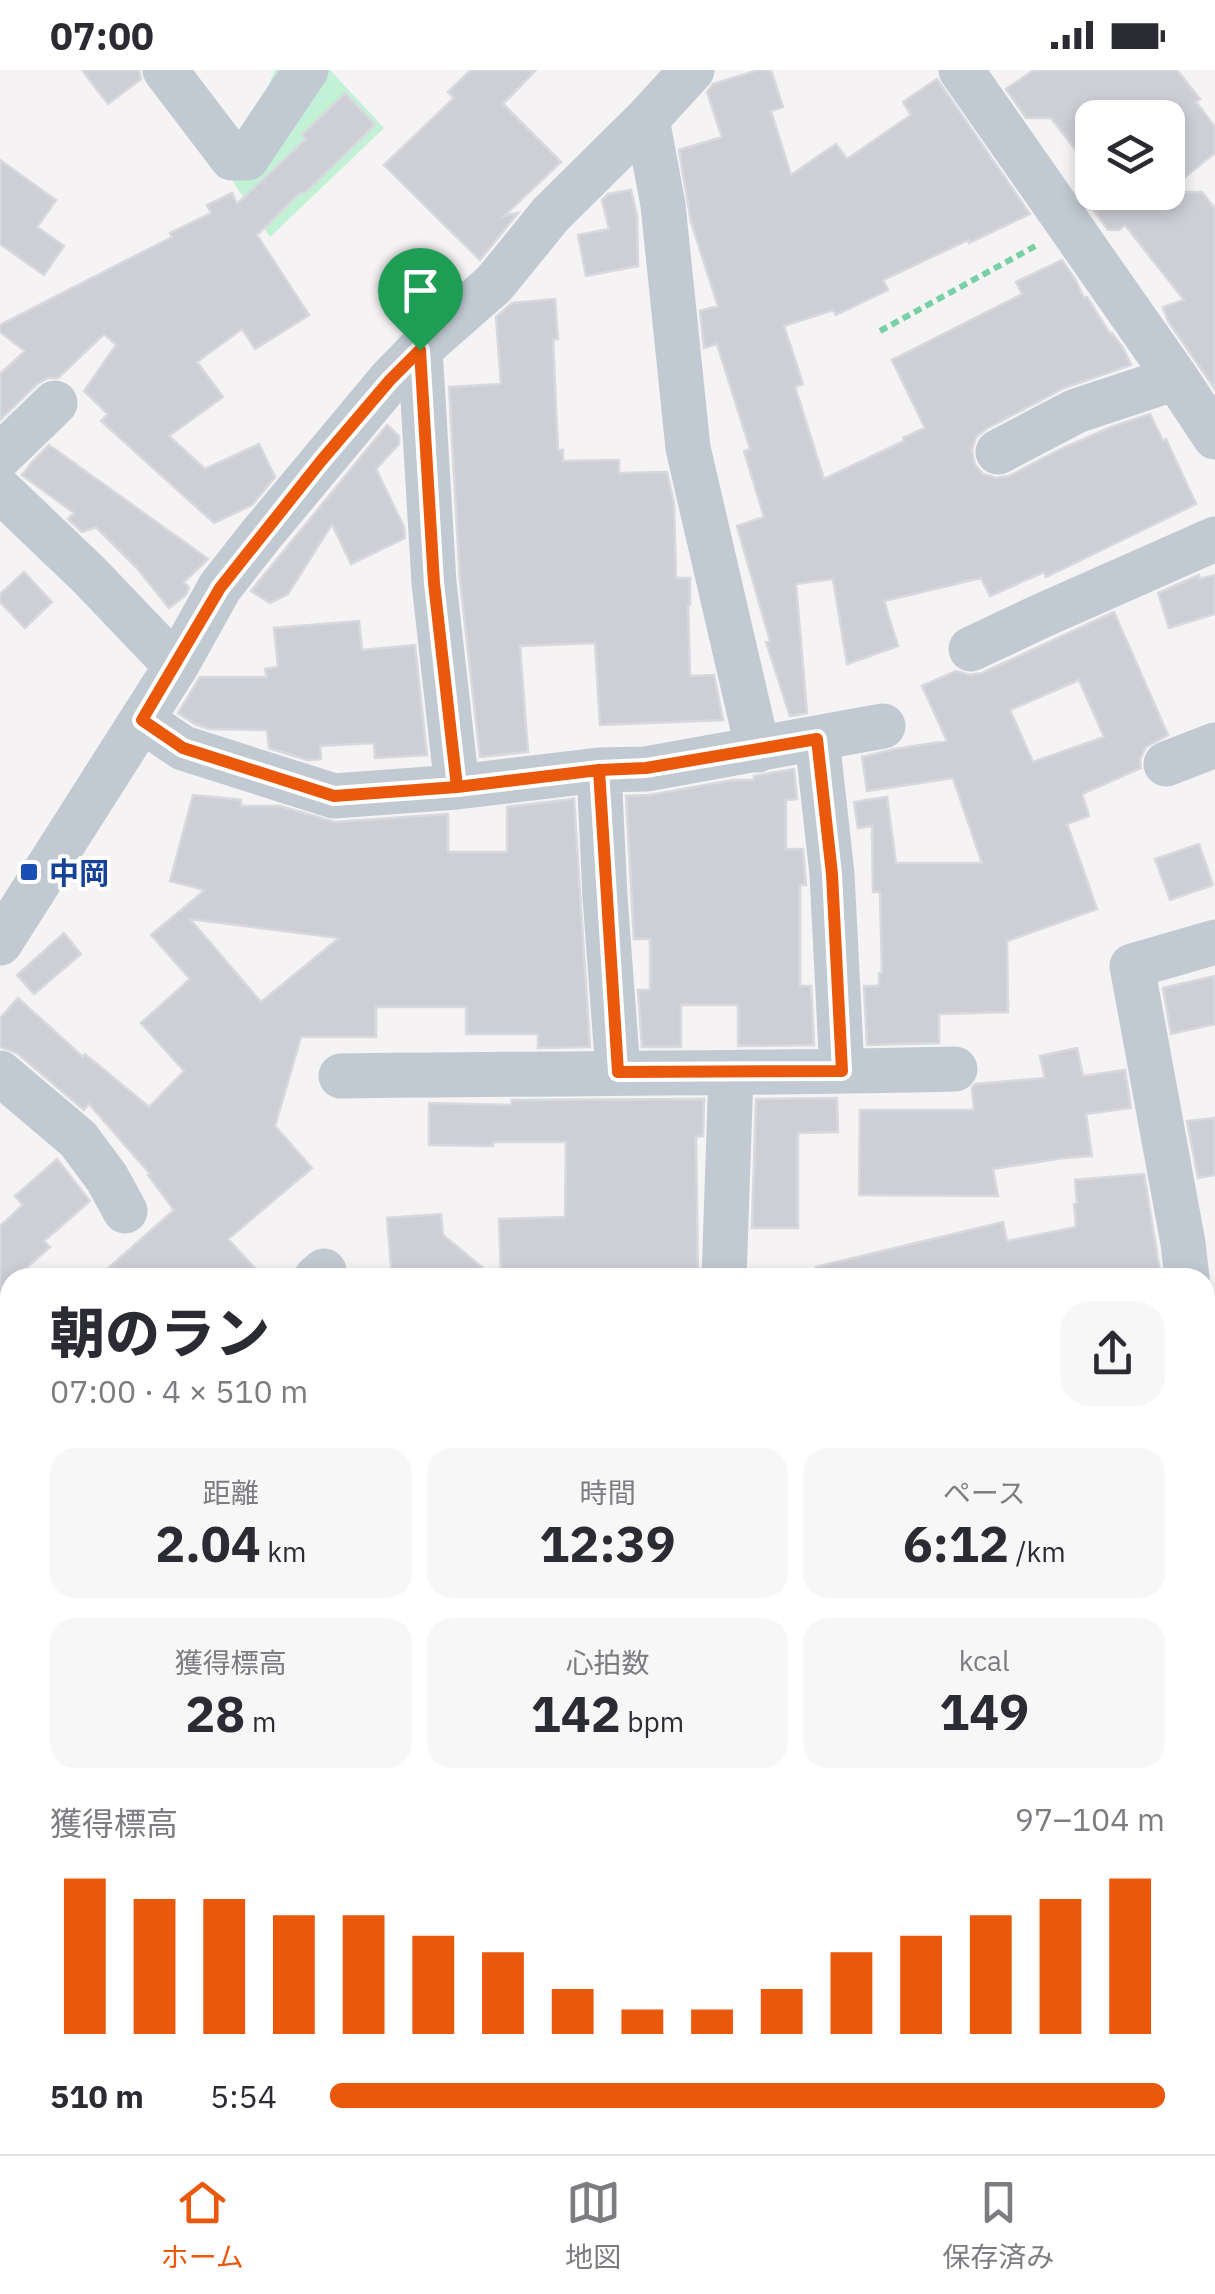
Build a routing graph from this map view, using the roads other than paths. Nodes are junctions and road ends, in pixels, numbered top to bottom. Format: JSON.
{"nodes":[{"id":1,"x":165,"y":70,"type":"edge"},
{"id":2,"x":306,"y":70,"type":"edge"},
{"id":3,"x":961,"y":70,"type":"edge"},
{"id":4,"x":685,"y":72,"type":"edge"},
{"id":5,"x":647,"y":119,"type":"junction"},
{"id":6,"x":420,"y":350,"type":"junction"},
{"id":7,"x":1176,"y":378,"type":"junction"},
{"id":8,"x":54,"y":404,"type":"dead end"},
{"id":9,"x":1215,"y":438,"type":"edge"},
{"id":10,"x":998,"y":452,"type":"dead end"},
{"id":11,"x":0,"y":456,"type":"edge"},
{"id":12,"x":0,"y":490,"type":"edge"},
{"id":13,"x":1215,"y":540,"type":"edge"},
{"id":14,"x":971,"y":649,"type":"dead end"},
{"id":15,"x":176,"y":666,"type":"junction"},
{"id":16,"x":142,"y":720,"type":"junction"},
{"id":17,"x":883,"y":726,"type":"dead end"},
{"id":18,"x":817,"y":739,"type":"junction"},
{"id":19,"x":1215,"y":745,"type":"edge"},
{"id":20,"x":758,"y":750,"type":"junction"},
{"id":21,"x":1166,"y":764,"type":"dead end"},
{"id":22,"x":599,"y":770,"type":"junction"},
{"id":23,"x":457,"y":787,"type":"junction"},
{"id":24,"x":1215,"y":942,"type":"edge"},
{"id":25,"x":0,"y":943,"type":"edge"},
{"id":26,"x":955,"y":1068,"type":"dead end"},
{"id":27,"x":842,"y":1071,"type":"junction"},
{"id":28,"x":618,"y":1072,"type":"junction"},
{"id":29,"x":0,"y":1073,"type":"edge"},
{"id":30,"x":731,"y":1074,"type":"junction"},
{"id":31,"x":341,"y":1076,"type":"dead end"},
{"id":32,"x":125,"y":1211,"type":"dead end"},
{"id":33,"x":1195,"y":1253,"type":"edge"},
{"id":34,"x":724,"y":1268,"type":"edge"}],
"edges":[{"from":1,"to":2,"type":"street"},
{"from":3,"to":7,"type":"street"},
{"from":4,"to":5,"type":"street"},
{"from":5,"to":6,"type":"street"},
{"from":5,"to":20,"type":"street"},
{"from":6,"to":15,"type":"street"},
{"from":6,"to":23,"type":"street"},
{"from":7,"to":9,"type":"street"},
{"from":7,"to":10,"type":"street"},
{"from":8,"to":11,"type":"street"},
{"from":12,"to":15,"type":"street"},
{"from":13,"to":14,"type":"street"},
{"from":15,"to":16,"type":"street"},
{"from":16,"to":23,"type":"street"},
{"from":16,"to":25,"type":"street"},
{"from":17,"to":18,"type":"street"},
{"from":18,"to":20,"type":"street"},
{"from":18,"to":27,"type":"street"},
{"from":19,"to":21,"type":"street"},
{"from":20,"to":22,"type":"street"},
{"from":22,"to":23,"type":"street"},
{"from":22,"to":28,"type":"street"},
{"from":24,"to":33,"type":"street"},
{"from":26,"to":27,"type":"street"},
{"from":27,"to":30,"type":"street"},
{"from":28,"to":30,"type":"street"},
{"from":28,"to":31,"type":"street"},
{"from":29,"to":32,"type":"street"},
{"from":30,"to":34,"type":"street"}]}
